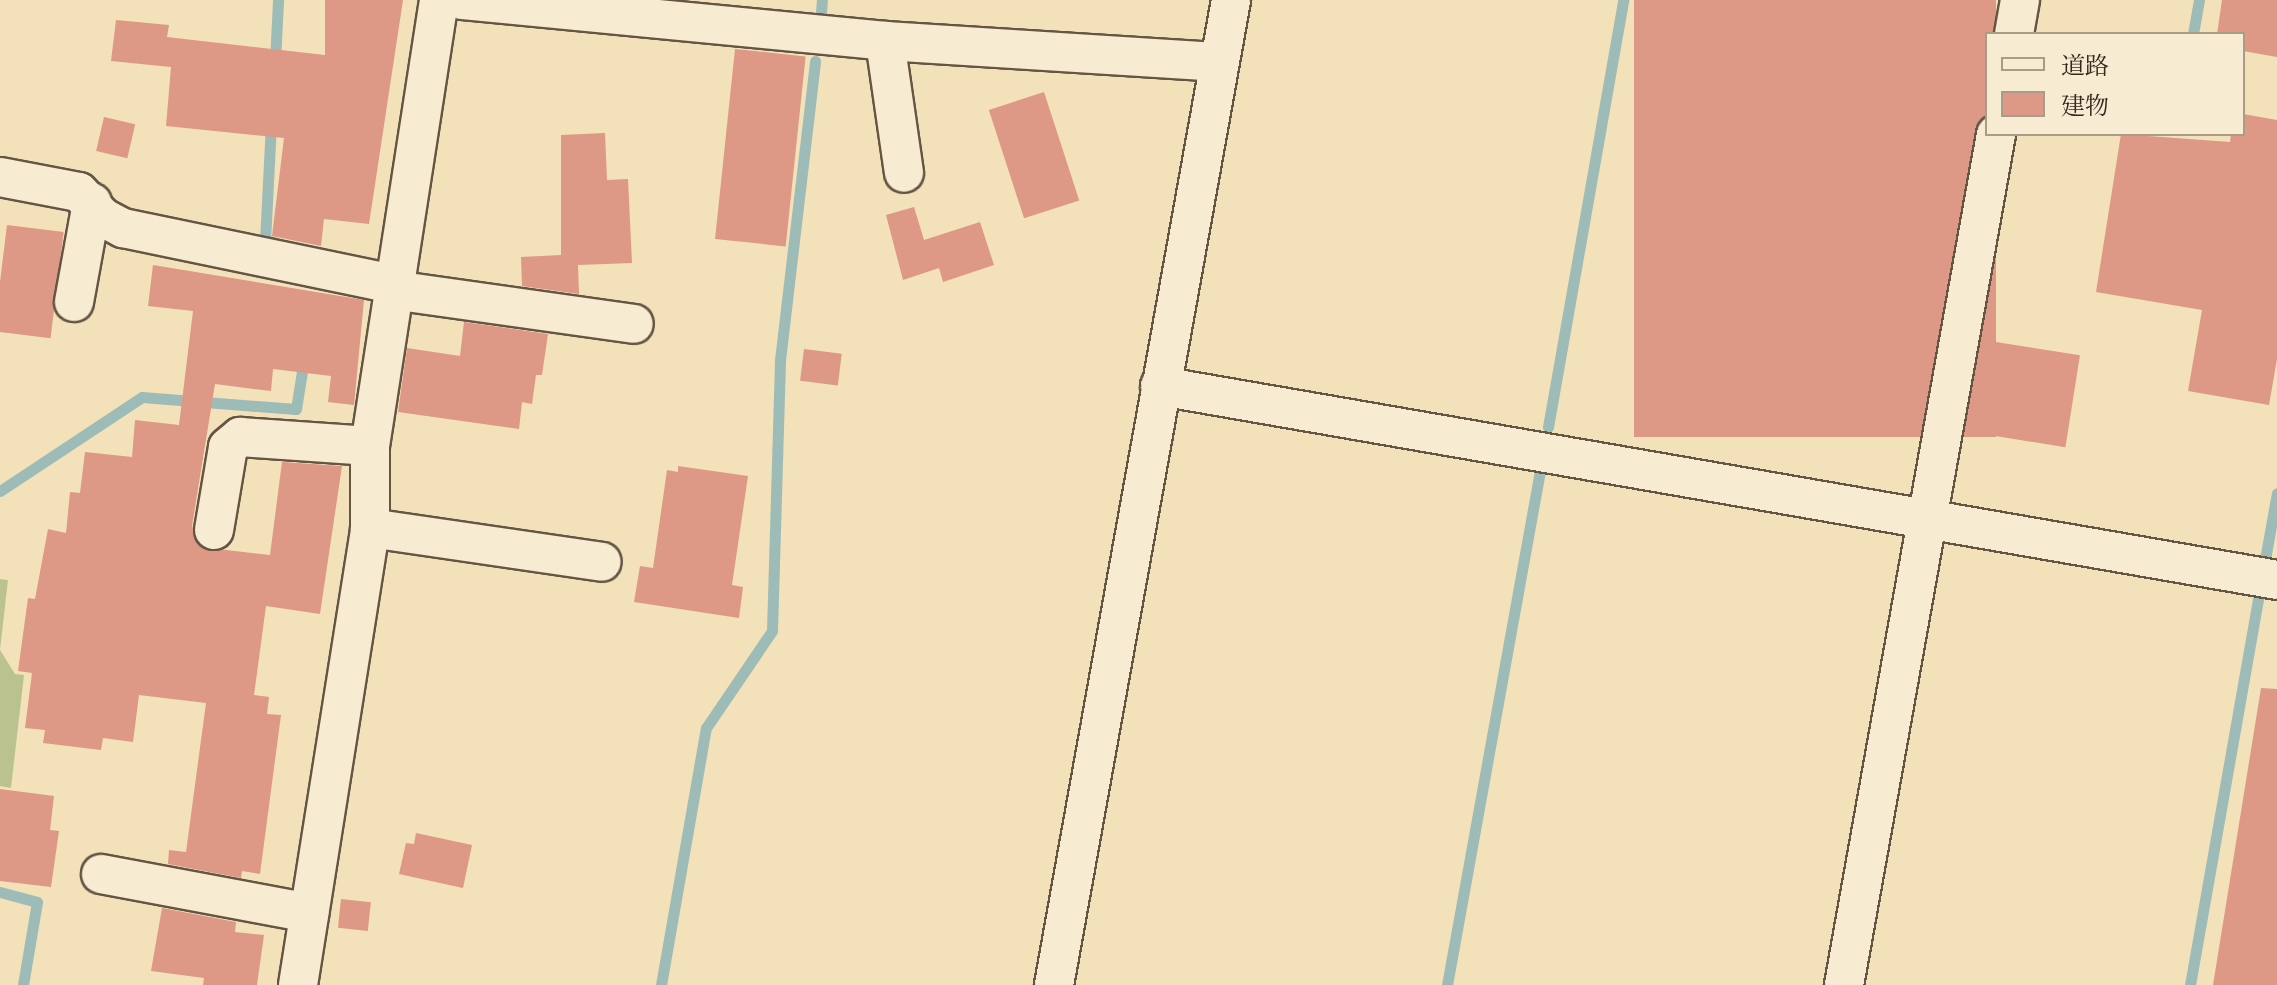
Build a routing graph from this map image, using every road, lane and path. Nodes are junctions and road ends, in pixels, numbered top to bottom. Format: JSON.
{"nodes":[{"id":1,"x":439,"y":0,"type":"edge"},
{"id":2,"x":461,"y":0,"type":"edge"},
{"id":3,"x":1231,"y":0,"type":"edge"},
{"id":4,"x":2020,"y":0,"type":"edge"},
{"id":5,"x":2014,"y":32,"type":"edge"},
{"id":6,"x":885,"y":41,"type":"junction"},
{"id":7,"x":1217,"y":62,"type":"junction"},
{"id":8,"x":1996,"y":136,"type":"edge"},
{"id":9,"x":904,"y":173,"type":"dead end"},
{"id":10,"x":0,"y":177,"type":"edge"},
{"id":11,"x":92,"y":203,"type":"junction"},
{"id":12,"x":393,"y":287,"type":"junction"},
{"id":13,"x":74,"y":302,"type":"dead end"},
{"id":14,"x":634,"y":324,"type":"dead end"},
{"id":15,"x":1160,"y":386,"type":"junction"},
{"id":16,"x":370,"y":446,"type":"junction"},
{"id":17,"x":1926,"y":519,"type":"junction"},
{"id":18,"x":370,"y":528,"type":"junction"},
{"id":19,"x":214,"y":530,"type":"dead end"},
{"id":20,"x":602,"y":562,"type":"dead end"},
{"id":21,"x":2277,"y":580,"type":"edge"},
{"id":22,"x":101,"y":874,"type":"dead end"},
{"id":23,"x":309,"y":913,"type":"junction"},
{"id":24,"x":298,"y":985,"type":"edge"},
{"id":25,"x":1054,"y":985,"type":"edge"},
{"id":26,"x":1844,"y":985,"type":"edge"}],
"edges":[{"from":1,"to":12,"type":"street"},
{"from":2,"to":6,"type":"street"},
{"from":3,"to":7,"type":"street"},
{"from":4,"to":5,"type":"street"},
{"from":6,"to":7,"type":"street"},
{"from":6,"to":9,"type":"street"},
{"from":7,"to":15,"type":"street"},
{"from":8,"to":17,"type":"street"},
{"from":10,"to":11,"type":"street"},
{"from":11,"to":12,"type":"street"},
{"from":11,"to":13,"type":"street"},
{"from":12,"to":14,"type":"street"},
{"from":12,"to":16,"type":"street"},
{"from":15,"to":17,"type":"street"},
{"from":15,"to":25,"type":"street"},
{"from":16,"to":18,"type":"street"},
{"from":16,"to":19,"type":"street"},
{"from":17,"to":21,"type":"street"},
{"from":17,"to":26,"type":"street"},
{"from":18,"to":20,"type":"street"},
{"from":18,"to":23,"type":"street"},
{"from":22,"to":23,"type":"street"},
{"from":23,"to":24,"type":"street"}]}
